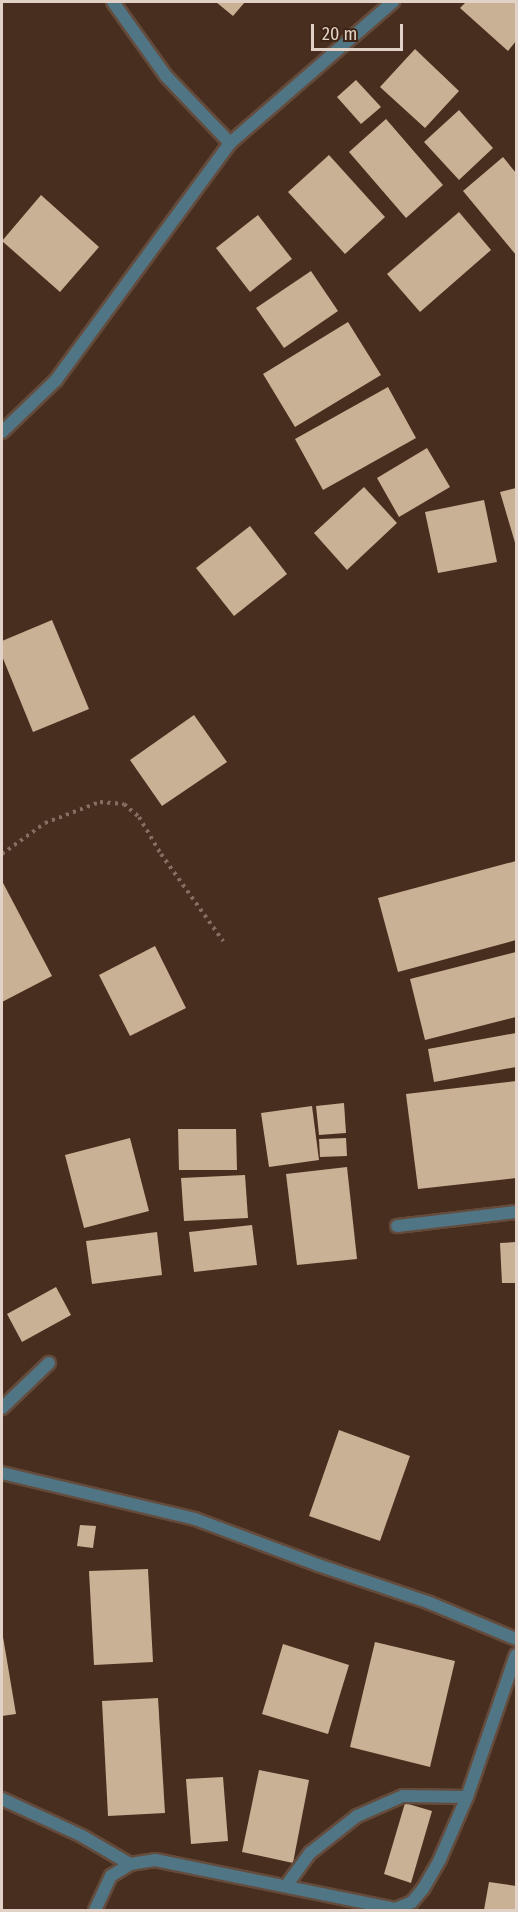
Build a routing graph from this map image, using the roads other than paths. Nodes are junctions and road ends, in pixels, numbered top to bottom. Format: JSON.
{"nodes":[{"id":1,"x":113,"y":2,"type":"edge"},
{"id":2,"x":393,"y":2,"type":"edge"},
{"id":3,"x":230,"y":143,"type":"junction"},
{"id":4,"x":2,"y":432,"type":"edge"},
{"id":5,"x":516,"y":1212,"type":"edge"},
{"id":6,"x":397,"y":1226,"type":"dead end"},
{"id":7,"x":50,"y":1363,"type":"dead end"},
{"id":8,"x":2,"y":1408,"type":"edge"},
{"id":9,"x":2,"y":1473,"type":"edge"},
{"id":10,"x":516,"y":1639,"type":"edge"},
{"id":11,"x":516,"y":1655,"type":"edge"},
{"id":12,"x":467,"y":1797,"type":"junction"},
{"id":13,"x":2,"y":1799,"type":"edge"},
{"id":14,"x":130,"y":1864,"type":"junction"},
{"id":15,"x":286,"y":1886,"type":"junction"},
{"id":16,"x":95,"y":1911,"type":"edge"}],
"edges":[{"from":1,"to":3,"type":"street"},
{"from":2,"to":3,"type":"street"},
{"from":3,"to":4,"type":"street"},
{"from":5,"to":6,"type":"street"},
{"from":7,"to":8,"type":"street"},
{"from":9,"to":10,"type":"street"},
{"from":11,"to":12,"type":"street"},
{"from":12,"to":15,"type":"street"},
{"from":12,"to":15,"type":"street"},
{"from":13,"to":14,"type":"street"},
{"from":14,"to":15,"type":"street"},
{"from":14,"to":16,"type":"street"}]}
